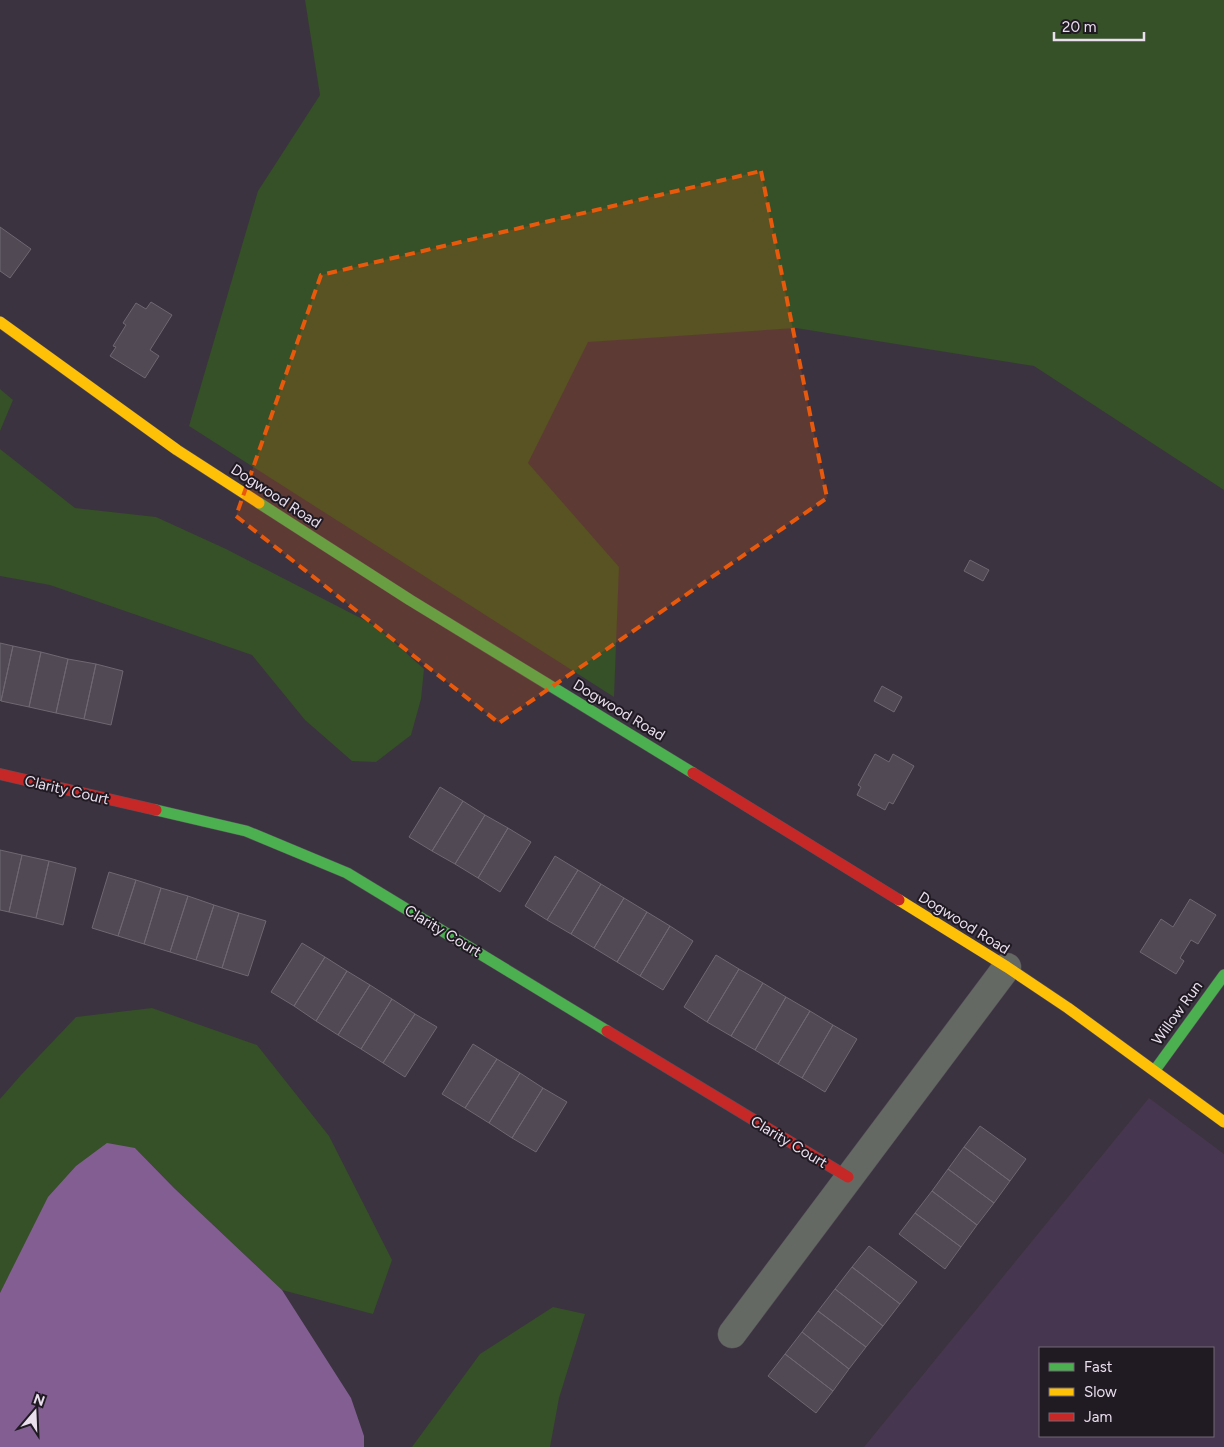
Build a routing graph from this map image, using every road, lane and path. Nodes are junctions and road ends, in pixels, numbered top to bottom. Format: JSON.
{"nodes":[{"id":1,"x":0,"y":322,"type":"edge"},
{"id":2,"x":0,"y":774,"type":"edge"},
{"id":3,"x":1007,"y":967,"type":"junction"},
{"id":4,"x":1224,"y":975,"type":"edge"},
{"id":5,"x":1155,"y":1070,"type":"junction"},
{"id":6,"x":1224,"y":1122,"type":"edge"},
{"id":7,"x":848,"y":1177,"type":"junction"},
{"id":8,"x":732,"y":1334,"type":"dead end"}],
"edges":[{"from":1,"to":3,"type":"street","name":"Dogwood Road"},
{"from":2,"to":7,"type":"street","name":"Clarity Court"},
{"from":3,"to":5,"type":"street","name":"Dogwood Road"},
{"from":3,"to":7,"type":"street"},
{"from":4,"to":5,"type":"street","name":"Willow Run"},
{"from":5,"to":6,"type":"street","name":"Dogwood Road"},
{"from":7,"to":8,"type":"street"}]}
